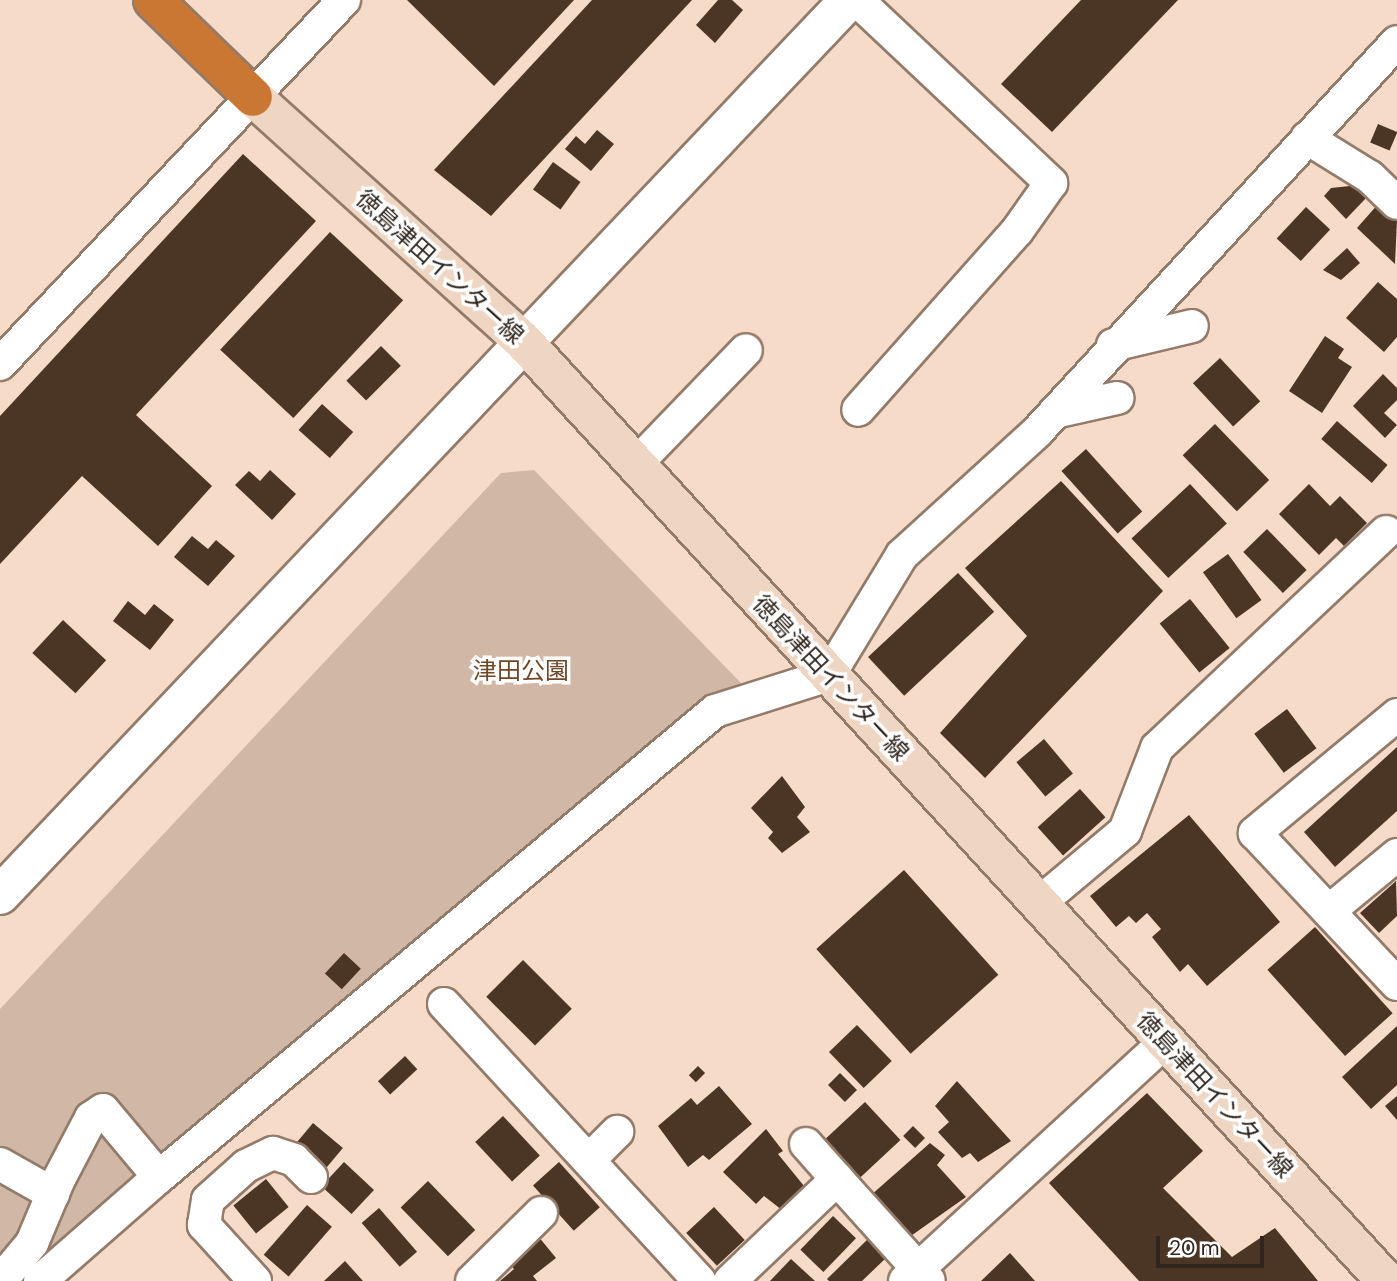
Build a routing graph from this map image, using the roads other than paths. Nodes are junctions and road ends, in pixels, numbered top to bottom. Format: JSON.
{"nodes":[{"id":1,"x":153,"y":0,"type":"edge"},
{"id":2,"x":344,"y":0,"type":"edge"},
{"id":3,"x":844,"y":2,"type":"edge"},
{"id":4,"x":1397,"y":42,"type":"edge"},
{"id":5,"x":253,"y":97,"type":"junction"},
{"id":6,"x":1307,"y":138,"type":"junction"},
{"id":7,"x":1397,"y":203,"type":"edge"},
{"id":8,"x":1192,"y":326,"type":"dead end"},
{"id":9,"x":523,"y":341,"type":"junction"},
{"id":10,"x":1113,"y":345,"type":"junction"},
{"id":11,"x":746,"y":350,"type":"dead end"},
{"id":12,"x":0,"y":364,"type":"edge"},
{"id":13,"x":1117,"y":398,"type":"dead end"},
{"id":14,"x":858,"y":410,"type":"dead end"},
{"id":15,"x":1055,"y":412,"type":"junction"},
{"id":16,"x":636,"y":464,"type":"junction"},
{"id":17,"x":1386,"y":531,"type":"dead end"},
{"id":18,"x":829,"y":675,"type":"junction"},
{"id":19,"x":1397,"y":715,"type":"edge"},
{"id":20,"x":1397,"y":855,"type":"edge"},
{"id":21,"x":0,"y":895,"type":"edge"},
{"id":22,"x":1038,"y":904,"type":"junction"},
{"id":23,"x":1329,"y":911,"type":"junction"},
{"id":24,"x":1397,"y":984,"type":"edge"},
{"id":25,"x":444,"y":1004,"type":"dead end"},
{"id":26,"x":1165,"y":1042,"type":"junction"},
{"id":27,"x":257,"y":1097,"type":"junction"},
{"id":28,"x":617,"y":1132,"type":"dead end"},
{"id":29,"x":806,"y":1144,"type":"dead end"},
{"id":30,"x":589,"y":1160,"type":"junction"},
{"id":31,"x":0,"y":1164,"type":"edge"},
{"id":32,"x":159,"y":1177,"type":"junction"},
{"id":33,"x":311,"y":1177,"type":"dead end"},
{"id":34,"x":837,"y":1179,"type":"junction"},
{"id":35,"x":219,"y":1191,"type":"junction"},
{"id":36,"x":52,"y":1194,"type":"junction"},
{"id":37,"x":541,"y":1213,"type":"dead end"},
{"id":38,"x":917,"y":1277,"type":"edge"},
{"id":39,"x":2,"y":1279,"type":"edge"},
{"id":40,"x":40,"y":1281,"type":"edge"},
{"id":41,"x":255,"y":1281,"type":"edge"},
{"id":42,"x":472,"y":1281,"type":"edge"},
{"id":43,"x":700,"y":1281,"type":"edge"},
{"id":44,"x":730,"y":1281,"type":"edge"},
{"id":45,"x":1386,"y":1281,"type":"edge"}],
"edges":[{"from":1,"to":5,"type":"highway"},
{"from":2,"to":5,"type":"street"},
{"from":3,"to":9,"type":"street"},
{"from":3,"to":14,"type":"street"},
{"from":4,"to":6,"type":"street"},
{"from":5,"to":9,"type":"main road","name":"徳島津田インター線"},
{"from":5,"to":12,"type":"street"},
{"from":6,"to":7,"type":"street"},
{"from":6,"to":10,"type":"street"},
{"from":8,"to":10,"type":"street"},
{"from":9,"to":16,"type":"main road","name":"徳島津田インター線"},
{"from":9,"to":21,"type":"street"},
{"from":10,"to":15,"type":"street"},
{"from":11,"to":16,"type":"street"},
{"from":13,"to":15,"type":"street"},
{"from":15,"to":18,"type":"street"},
{"from":16,"to":18,"type":"main road","name":"徳島津田インター線"},
{"from":17,"to":22,"type":"street"},
{"from":18,"to":22,"type":"main road","name":"徳島津田インター線"},
{"from":18,"to":27,"type":"street"},
{"from":19,"to":23,"type":"street"},
{"from":20,"to":23,"type":"street"},
{"from":22,"to":26,"type":"main road","name":"徳島津田インター線"},
{"from":23,"to":24,"type":"street"},
{"from":25,"to":30,"type":"street"},
{"from":26,"to":38,"type":"street"},
{"from":26,"to":45,"type":"main road","name":"徳島津田インター線"},
{"from":27,"to":32,"type":"street"},
{"from":27,"to":35,"type":"street"},
{"from":28,"to":30,"type":"street"},
{"from":29,"to":34,"type":"street"},
{"from":30,"to":43,"type":"street"},
{"from":31,"to":36,"type":"street"},
{"from":32,"to":36,"type":"street"},
{"from":32,"to":40,"type":"street"},
{"from":33,"to":35,"type":"street"},
{"from":34,"to":38,"type":"street"},
{"from":34,"to":44,"type":"street"},
{"from":35,"to":41,"type":"street"},
{"from":36,"to":39,"type":"street"},
{"from":37,"to":42,"type":"street"}]}
